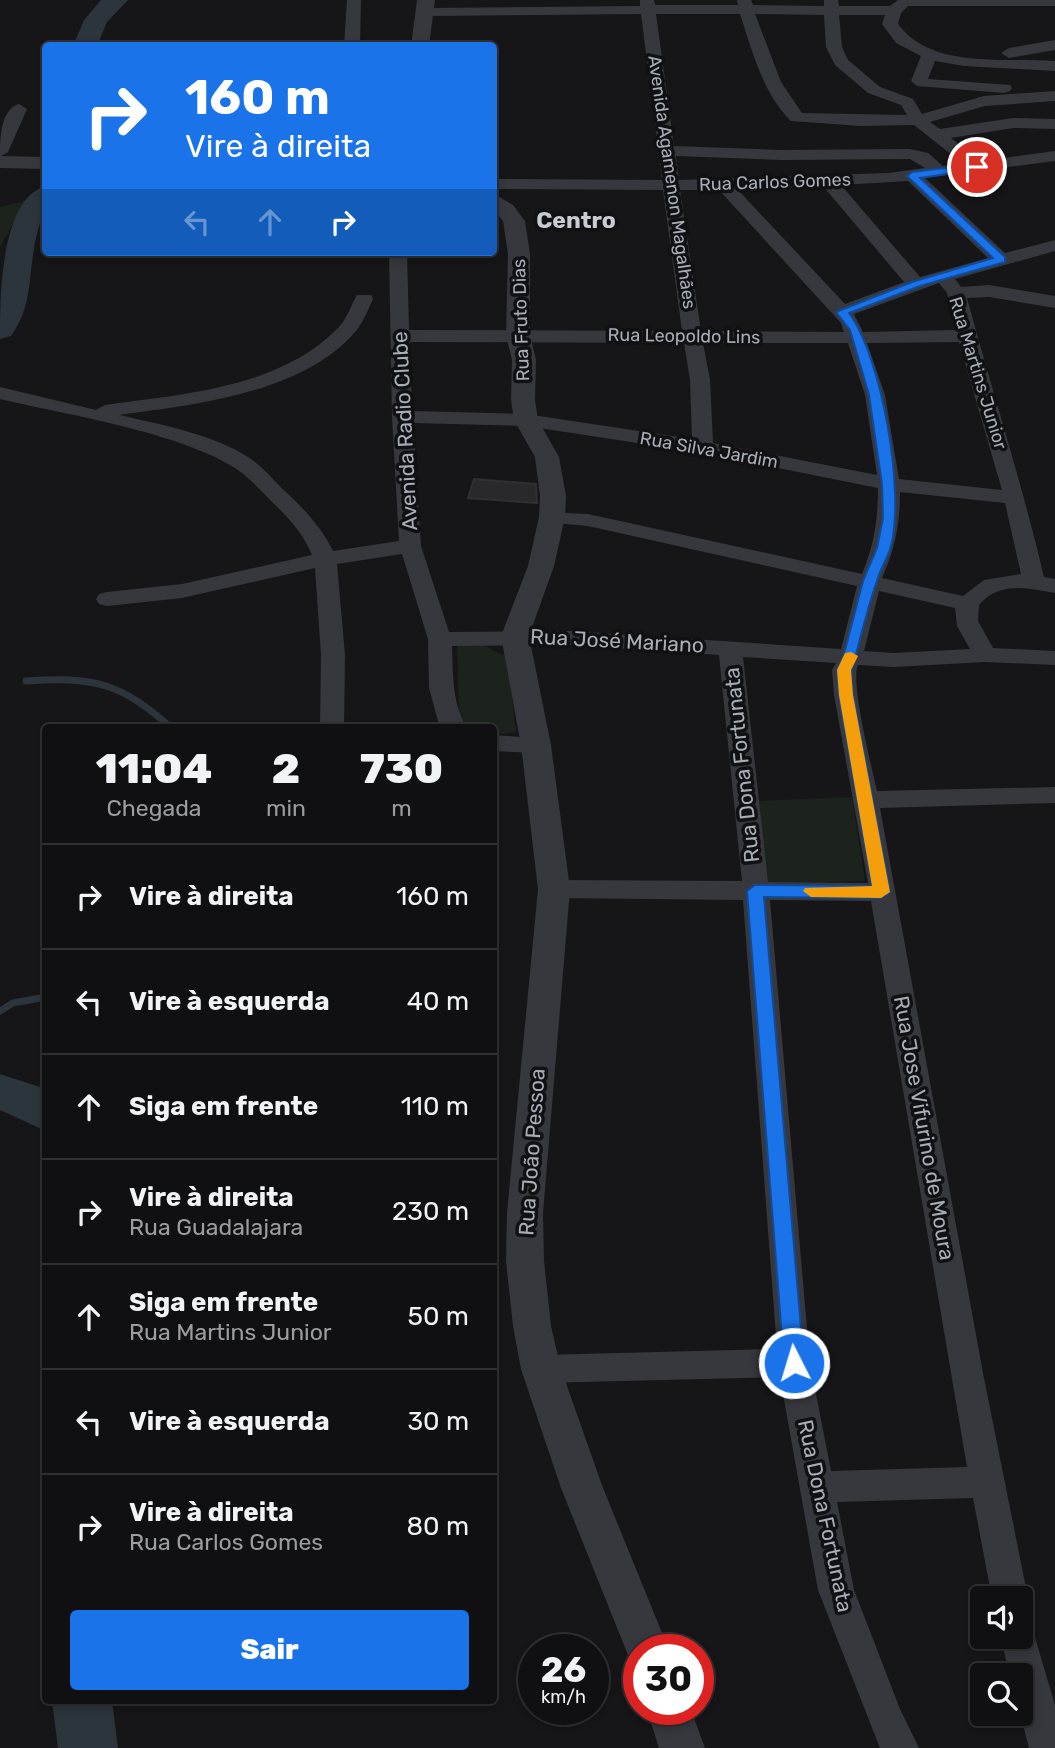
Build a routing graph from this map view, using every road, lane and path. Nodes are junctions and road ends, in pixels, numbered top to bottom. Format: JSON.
{"nodes":[{"id":1,"x":354,"y":0,"type":"edge"},
{"id":2,"x":1055,"y":2,"type":"edge"},
{"id":3,"x":903,"y":4,"type":"edge"},
{"id":4,"x":746,"y":5,"type":"edge"},
{"id":5,"x":831,"y":5,"type":"edge"},
{"id":6,"x":426,"y":6,"type":"edge"},
{"id":7,"x":648,"y":6,"type":"edge"},
{"id":8,"x":352,"y":42,"type":"edge"},
{"id":9,"x":421,"y":42,"type":"edge"},
{"id":10,"x":1055,"y":45,"type":"edge"},
{"id":11,"x":929,"y":56,"type":"junction"},
{"id":12,"x":970,"y":60,"type":"junction"},
{"id":13,"x":1055,"y":66,"type":"edge"},
{"id":14,"x":1049,"y":95,"type":"edge"},
{"id":15,"x":19,"y":109,"type":"dead end"},
{"id":16,"x":806,"y":120,"type":"joint"},
{"id":17,"x":918,"y":120,"type":"junction"},
{"id":18,"x":1055,"y":124,"type":"edge"},
{"id":19,"x":936,"y":135,"type":"junction"},
{"id":20,"x":0,"y":152,"type":"edge"},
{"id":21,"x":667,"y":152,"type":"junction"},
{"id":22,"x":1049,"y":157,"type":"edge"},
{"id":23,"x":0,"y":162,"type":"edge"},
{"id":24,"x":42,"y":163,"type":"edge"},
{"id":25,"x":977,"y":167,"type":"junction"},
{"id":26,"x":940,"y":172,"type":"junction"},
{"id":27,"x":1055,"y":174,"type":"edge"},
{"id":28,"x":912,"y":176,"type":"junction"},
{"id":29,"x":826,"y":179,"type":"junction"},
{"id":30,"x":497,"y":184,"type":"edge"},
{"id":31,"x":672,"y":184,"type":"junction"},
{"id":32,"x":724,"y":185,"type":"junction"},
{"id":33,"x":497,"y":202,"type":"edge"},
{"id":34,"x":1055,"y":245,"type":"edge"},
{"id":35,"x":398,"y":256,"type":"edge"},
{"id":36,"x":1001,"y":260,"type":"junction"},
{"id":37,"x":916,"y":284,"type":"junction"},
{"id":38,"x":950,"y":285,"type":"junction"},
{"id":39,"x":364,"y":299,"type":"dead end"},
{"id":40,"x":1055,"y":302,"type":"edge"},
{"id":41,"x":842,"y":312,"type":"junction"},
{"id":42,"x":518,"y":335,"type":"junction"},
{"id":43,"x":401,"y":336,"type":"junction"},
{"id":44,"x":693,"y":336,"type":"junction"},
{"id":45,"x":967,"y":336,"type":"junction"},
{"id":46,"x":858,"y":339,"type":"junction"},
{"id":47,"x":0,"y":393,"type":"edge"},
{"id":48,"x":92,"y":413,"type":"junction"},
{"id":49,"x":402,"y":417,"type":"junction"},
{"id":50,"x":526,"y":420,"type":"junction"},
{"id":51,"x":703,"y":447,"type":"junction"},
{"id":52,"x":889,"y":484,"type":"junction"},
{"id":53,"x":1015,"y":498,"type":"junction"},
{"id":54,"x":552,"y":517,"type":"junction"},
{"id":55,"x":410,"y":546,"type":"junction"},
{"id":56,"x":325,"y":559,"type":"junction"},
{"id":57,"x":870,"y":581,"type":"junction"},
{"id":58,"x":1045,"y":585,"type":"edge"},
{"id":59,"x":107,"y":600,"type":"dead end"},
{"id":60,"x":968,"y":604,"type":"junction"},
{"id":61,"x":515,"y":636,"type":"junction"},
{"id":62,"x":440,"y":639,"type":"junction"},
{"id":63,"x":730,"y":647,"type":"junction"},
{"id":64,"x":985,"y":655,"type":"junction"},
{"id":65,"x":850,"y":658,"type":"junction"},
{"id":66,"x":1055,"y":658,"type":"edge"},
{"id":67,"x":332,"y":724,"type":"edge"},
{"id":68,"x":450,"y":724,"type":"edge"},
{"id":69,"x":497,"y":743,"type":"edge"},
{"id":70,"x":536,"y":745,"type":"junction"},
{"id":71,"x":1054,"y":799,"type":"edge"},
{"id":72,"x":867,"y":800,"type":"junction"},
{"id":73,"x":554,"y":889,"type":"junction"},
{"id":74,"x":755,"y":891,"type":"junction"},
{"id":75,"x":881,"y":892,"type":"junction"},
{"id":76,"x":794,"y":1363,"type":"junction"},
{"id":77,"x":541,"y":1368,"type":"junction"},
{"id":78,"x":986,"y":1482,"type":"junction"},
{"id":79,"x":816,"y":1487,"type":"junction"},
{"id":80,"x":1008,"y":1586,"type":"edge"},
{"id":81,"x":641,"y":1634,"type":"edge"},
{"id":82,"x":1021,"y":1649,"type":"edge"},
{"id":83,"x":674,"y":1725,"type":"edge"},
{"id":84,"x":682,"y":1748,"type":"edge"},
{"id":85,"x":900,"y":1748,"type":"edge"},
{"id":86,"x":1048,"y":1748,"type":"edge"}],
"edges":[{"from":1,"to":8,"type":"street"},
{"from":2,"to":3,"type":"street"},
{"from":3,"to":5,"type":"street"},
{"from":3,"to":11,"type":"street"},
{"from":4,"to":5,"type":"street"},
{"from":4,"to":7,"type":"street"},
{"from":4,"to":16,"type":"street"},
{"from":5,"to":17,"type":"street"},
{"from":6,"to":7,"type":"street"},
{"from":6,"to":9,"type":"street"},
{"from":7,"to":21,"type":"street","name":"Avenida Agamenon Magalhães"},
{"from":10,"to":12,"type":"street"},
{"from":11,"to":12,"type":"street"},
{"from":11,"to":14,"type":"street"},
{"from":12,"to":13,"type":"street"},
{"from":14,"to":17,"type":"street"},
{"from":15,"to":20,"type":"street"},
{"from":16,"to":17,"type":"street"},
{"from":17,"to":19,"type":"street"},
{"from":18,"to":19,"type":"street"},
{"from":19,"to":25,"type":"street"},
{"from":21,"to":26,"type":"street"},
{"from":21,"to":31,"type":"street","name":"Avenida Agamenon Magalhães"},
{"from":22,"to":25,"type":"street","name":"Rua Carlos Gomes"},
{"from":22,"to":27,"type":"street"},
{"from":23,"to":24,"type":"street"},
{"from":25,"to":26,"type":"street","name":"Rua Carlos Gomes"},
{"from":26,"to":28,"type":"street","name":"Rua Carlos Gomes"},
{"from":28,"to":29,"type":"street","name":"Rua Carlos Gomes"},
{"from":28,"to":36,"type":"street"},
{"from":29,"to":32,"type":"street","name":"Rua Carlos Gomes"},
{"from":29,"to":37,"type":"street"},
{"from":30,"to":31,"type":"street","name":"Rua Carlos Gomes"},
{"from":31,"to":32,"type":"street","name":"Rua Carlos Gomes"},
{"from":31,"to":44,"type":"street","name":"Avenida Agamenon Magalhães"},
{"from":32,"to":41,"type":"street"},
{"from":33,"to":42,"type":"street","name":"Rua Fruto Dias"},
{"from":34,"to":36,"type":"street","name":"Rua Martins Junior"},
{"from":35,"to":43,"type":"street","name":"Avenida Radio Clube"},
{"from":36,"to":38,"type":"street","name":"Rua Martins Junior"},
{"from":37,"to":38,"type":"street"},
{"from":37,"to":41,"type":"street"},
{"from":38,"to":40,"type":"street"},
{"from":38,"to":45,"type":"street","name":"Rua Martins Junior"},
{"from":39,"to":48,"type":"street"},
{"from":41,"to":46,"type":"street"},
{"from":42,"to":43,"type":"street","name":"Rua Leopoldo Lins"},
{"from":42,"to":44,"type":"street","name":"Rua Leopoldo Lins"},
{"from":42,"to":50,"type":"street","name":"Rua Fruto Dias"},
{"from":43,"to":49,"type":"street","name":"Avenida Radio Clube"},
{"from":44,"to":46,"type":"street","name":"Rua Leopoldo Lins"},
{"from":44,"to":51,"type":"street","name":"Avenida Agamenon Magalhães"},
{"from":45,"to":46,"type":"street","name":"Rua Leopoldo Lins"},
{"from":45,"to":53,"type":"street","name":"Rua Martins Junior"},
{"from":46,"to":52,"type":"street"},
{"from":47,"to":48,"type":"street"},
{"from":48,"to":56,"type":"street"},
{"from":49,"to":50,"type":"street","name":"Rua Silva Jardim"},
{"from":49,"to":55,"type":"street","name":"Avenida Radio Clube"},
{"from":50,"to":51,"type":"street","name":"Rua Silva Jardim"},
{"from":50,"to":54,"type":"street"},
{"from":51,"to":52,"type":"street","name":"Rua Silva Jardim"},
{"from":52,"to":53,"type":"street","name":"Rua Silva Jardim"},
{"from":52,"to":57,"type":"street"},
{"from":53,"to":58,"type":"street","name":"Rua Martins Junior"},
{"from":54,"to":57,"type":"street"},
{"from":54,"to":61,"type":"street"},
{"from":55,"to":56,"type":"street"},
{"from":55,"to":62,"type":"street","name":"Avenida Radio Clube"},
{"from":56,"to":59,"type":"street"},
{"from":56,"to":67,"type":"street"},
{"from":57,"to":60,"type":"street"},
{"from":57,"to":65,"type":"street"},
{"from":58,"to":60,"type":"street"},
{"from":60,"to":64,"type":"street"},
{"from":61,"to":62,"type":"street","name":"Rua José Mariano"},
{"from":61,"to":63,"type":"street","name":"Rua José Mariano"},
{"from":61,"to":70,"type":"street","name":"Rua João Pessoa"},
{"from":62,"to":68,"type":"street","name":"Avenida Radio Clube"},
{"from":63,"to":65,"type":"street","name":"Rua José Mariano"},
{"from":63,"to":74,"type":"street","name":"Rua Dona Fortunata"},
{"from":64,"to":65,"type":"street","name":"Rua José Mariano"},
{"from":64,"to":66,"type":"street","name":"Rua José Mariano"},
{"from":65,"to":72,"type":"street","name":"Rua Jose Vifurino de Moura"},
{"from":69,"to":70,"type":"street"},
{"from":70,"to":73,"type":"street","name":"Rua João Pessoa"},
{"from":71,"to":72,"type":"street"},
{"from":72,"to":75,"type":"street","name":"Rua Jose Vifurino de Moura"},
{"from":73,"to":74,"type":"street"},
{"from":73,"to":77,"type":"street","name":"Rua João Pessoa"},
{"from":74,"to":75,"type":"street"},
{"from":74,"to":76,"type":"street","name":"Rua Dona Fortunata"},
{"from":75,"to":78,"type":"street","name":"Rua Jose Vifurino de Moura"},
{"from":76,"to":77,"type":"street"},
{"from":76,"to":79,"type":"street","name":"Rua Dona Fortunata"},
{"from":77,"to":81,"type":"street","name":"Rua João Pessoa"},
{"from":78,"to":79,"type":"street"},
{"from":78,"to":80,"type":"street","name":"Rua Jose Vifurino de Moura"},
{"from":79,"to":85,"type":"street","name":"Rua Dona Fortunata"},
{"from":82,"to":86,"type":"street"},
{"from":83,"to":84,"type":"street"}]}
